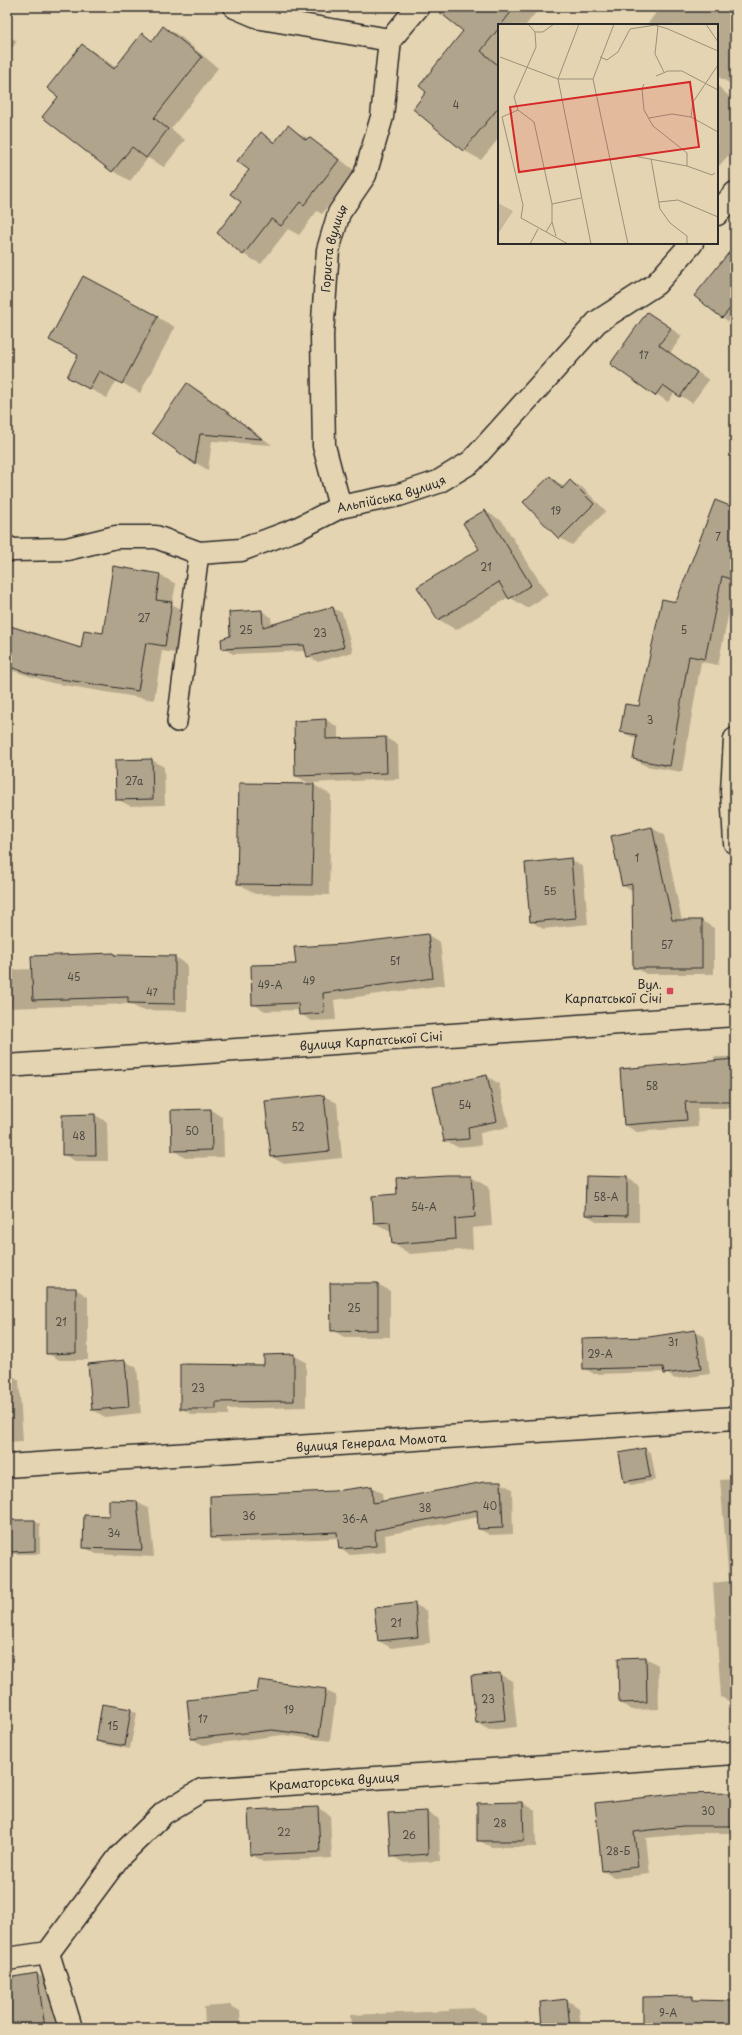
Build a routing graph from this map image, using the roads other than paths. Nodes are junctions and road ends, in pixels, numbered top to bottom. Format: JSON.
{"nodes":[{"id":1,"x":235,"y":7,"type":"edge"},
{"id":2,"x":418,"y":7,"type":"edge"},
{"id":3,"x":390,"y":40,"type":"junction"},
{"id":4,"x":735,"y":193,"type":"edge"},
{"id":5,"x":718,"y":213,"type":"edge"},
{"id":6,"x":691,"y":244,"type":"edge"},
{"id":7,"x":340,"y":507,"type":"junction"},
{"id":8,"x":7,"y":547,"type":"edge"},
{"id":9,"x":199,"y":553,"type":"junction"},
{"id":10,"x":177,"y":722,"type":"dead end"},
{"id":11,"x":735,"y":739,"type":"edge"},
{"id":12,"x":735,"y":843,"type":"edge"},
{"id":13,"x":735,"y":1015,"type":"edge"},
{"id":14,"x":7,"y":1066,"type":"edge"},
{"id":15,"x":735,"y":1418,"type":"edge"},
{"id":16,"x":7,"y":1466,"type":"edge"},
{"id":17,"x":735,"y":1753,"type":"edge"},
{"id":18,"x":48,"y":1953,"type":"junction"},
{"id":19,"x":7,"y":1959,"type":"edge"},
{"id":20,"x":71,"y":2028,"type":"edge"}],
"edges":[{"from":1,"to":3,"type":"street"},
{"from":2,"to":3,"type":"street"},
{"from":3,"to":7,"type":"street","name":"Гориста вулиця"},
{"from":4,"to":5,"type":"street"},
{"from":6,"to":7,"type":"street","name":"Альпійська вулиця"},
{"from":7,"to":9,"type":"street","name":"Альпійська вулиця"},
{"from":8,"to":9,"type":"street","name":"Альпійська вулиця"},
{"from":9,"to":10,"type":"lane"},
{"from":11,"to":12,"type":"street"},
{"from":13,"to":14,"type":"street","name":"вулиця Карпатської Січі"},
{"from":15,"to":16,"type":"street","name":"вулиця Генерала Момота"},
{"from":17,"to":18,"type":"street","name":"Краматорська вулиця"},
{"from":18,"to":19,"type":"street"},
{"from":18,"to":20,"type":"street"}]}
